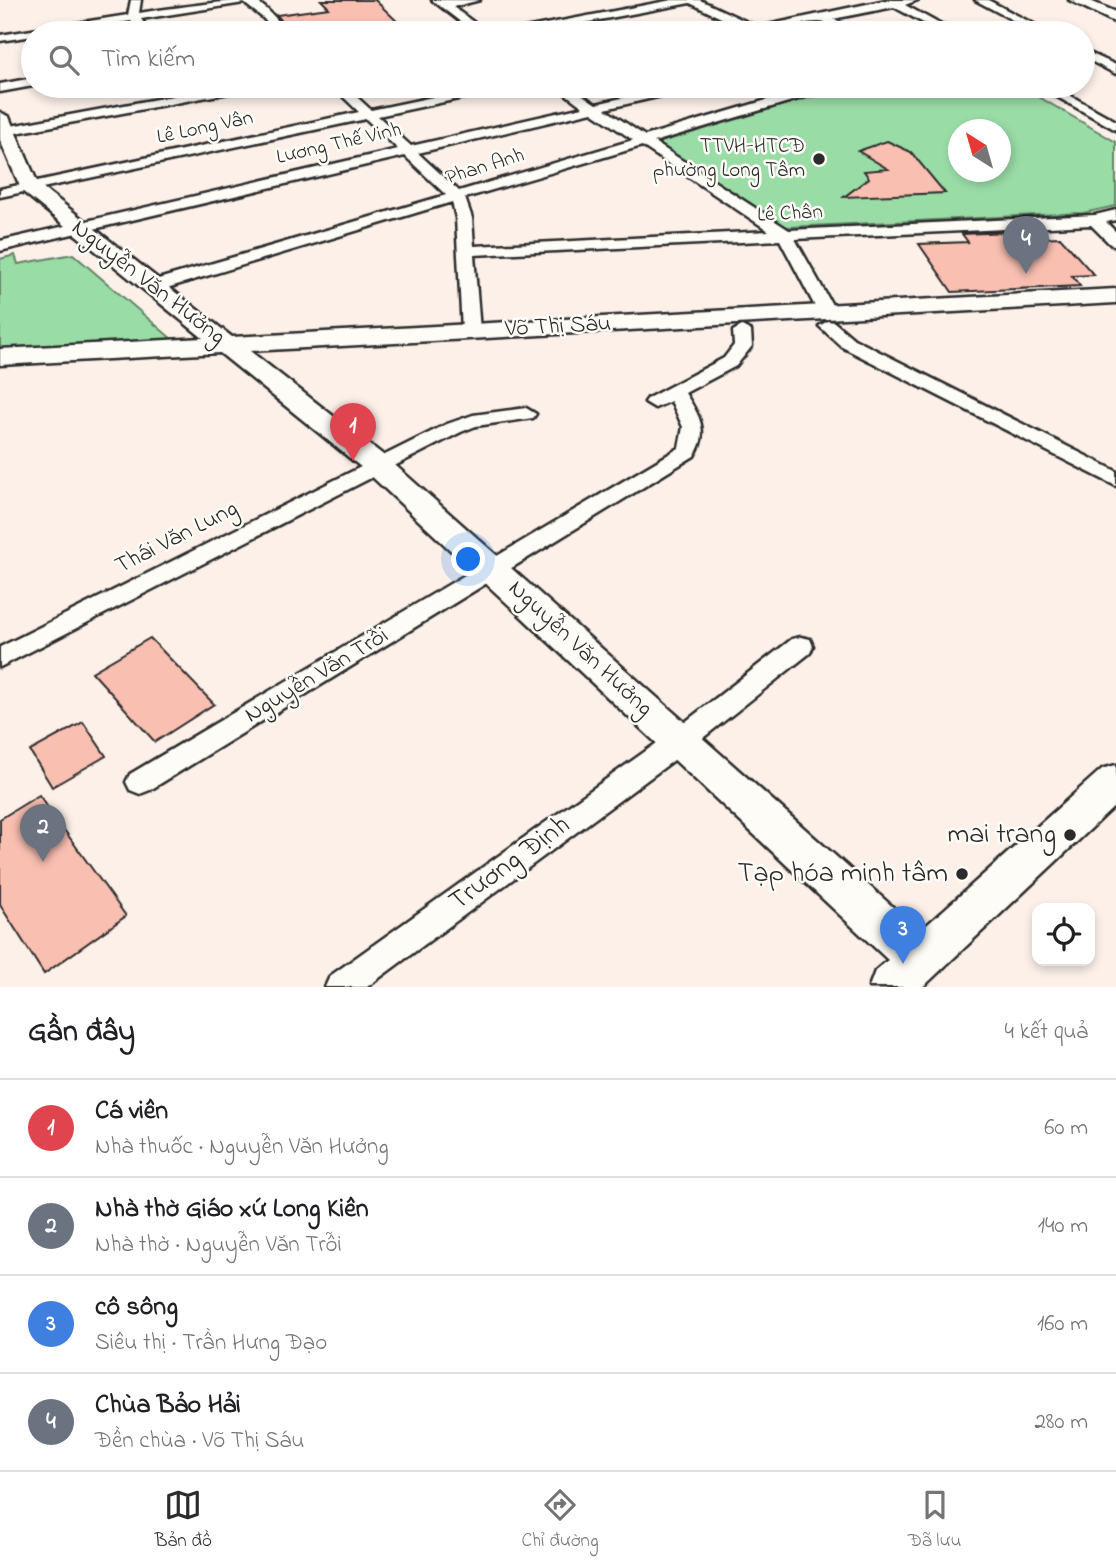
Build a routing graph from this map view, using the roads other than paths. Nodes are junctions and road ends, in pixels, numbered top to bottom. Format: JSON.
{"nodes":[{"id":1,"x":136,"y":0,"type":"edge"},
{"id":2,"x":246,"y":0,"type":"edge"},
{"id":3,"x":475,"y":0,"type":"edge"},
{"id":4,"x":691,"y":0,"type":"edge"},
{"id":5,"x":913,"y":0,"type":"edge"},
{"id":6,"x":980,"y":0,"type":"edge"},
{"id":7,"x":1076,"y":0,"type":"edge"},
{"id":8,"x":892,"y":1,"type":"edge"},
{"id":9,"x":440,"y":3,"type":"edge"},
{"id":10,"x":133,"y":16,"type":"junction"},
{"id":11,"x":820,"y":17,"type":"junction"},
{"id":12,"x":1116,"y":18,"type":"edge"},
{"id":13,"x":107,"y":21,"type":"edge"},
{"id":14,"x":137,"y":21,"type":"edge"},
{"id":15,"x":271,"y":21,"type":"edge"},
{"id":16,"x":465,"y":21,"type":"edge"},
{"id":17,"x":578,"y":21,"type":"edge"},
{"id":18,"x":732,"y":21,"type":"edge"},
{"id":19,"x":804,"y":21,"type":"edge"},
{"id":20,"x":829,"y":21,"type":"edge"},
{"id":21,"x":928,"y":21,"type":"edge"},
{"id":22,"x":1021,"y":21,"type":"edge"},
{"id":23,"x":21,"y":35,"type":"edge"},
{"id":24,"x":0,"y":38,"type":"edge"},
{"id":25,"x":1116,"y":57,"type":"edge"},
{"id":26,"x":1095,"y":59,"type":"edge"},
{"id":27,"x":1095,"y":62,"type":"edge"},
{"id":28,"x":1116,"y":70,"type":"edge"},
{"id":29,"x":21,"y":84,"type":"edge"},
{"id":30,"x":0,"y":88,"type":"edge"},
{"id":31,"x":174,"y":98,"type":"edge"},
{"id":32,"x":350,"y":98,"type":"edge"},
{"id":33,"x":446,"y":98,"type":"edge"},
{"id":34,"x":579,"y":98,"type":"edge"},
{"id":35,"x":634,"y":98,"type":"edge"},
{"id":36,"x":783,"y":98,"type":"edge"},
{"id":37,"x":1066,"y":98,"type":"edge"},
{"id":38,"x":779,"y":99,"type":"joint"},
{"id":39,"x":593,"y":107,"type":"junction"},
{"id":40,"x":368,"y":115,"type":"junction"},
{"id":41,"x":1116,"y":126,"type":"edge"},
{"id":42,"x":2,"y":127,"type":"edge"},
{"id":43,"x":643,"y":141,"type":"junction"},
{"id":44,"x":406,"y":150,"type":"junction"},
{"id":45,"x":15,"y":190,"type":"edge"},
{"id":46,"x":458,"y":198,"type":"junction"},
{"id":47,"x":1116,"y":215,"type":"edge"},
{"id":48,"x":1095,"y":220,"type":"junction"},
{"id":49,"x":78,"y":228,"type":"junction"},
{"id":50,"x":785,"y":235,"type":"junction"},
{"id":51,"x":1116,"y":241,"type":"edge"},
{"id":52,"x":0,"y":246,"type":"edge"},
{"id":53,"x":466,"y":251,"type":"junction"},
{"id":54,"x":154,"y":286,"type":"junction"},
{"id":55,"x":1116,"y":296,"type":"edge"},
{"id":56,"x":1116,"y":311,"type":"edge"},
{"id":57,"x":827,"y":319,"type":"junction"},
{"id":58,"x":471,"y":331,"type":"junction"},
{"id":59,"x":742,"y":331,"type":"junction"},
{"id":60,"x":233,"y":350,"type":"junction"},
{"id":61,"x":0,"y":357,"type":"edge"},
{"id":62,"x":0,"y":371,"type":"edge"},
{"id":63,"x":675,"y":392,"type":"junction"},
{"id":64,"x":655,"y":401,"type":"dead end"},
{"id":65,"x":526,"y":414,"type":"dead end"},
{"id":66,"x":377,"y":465,"type":"junction"},
{"id":67,"x":1116,"y":479,"type":"edge"},
{"id":68,"x":494,"y":570,"type":"junction"},
{"id":69,"x":801,"y":646,"type":"dead end"},
{"id":70,"x":0,"y":658,"type":"edge"},
{"id":71,"x":680,"y":741,"type":"junction"},
{"id":72,"x":1116,"y":781,"type":"edge"},
{"id":73,"x":140,"y":782,"type":"dead end"},
{"id":74,"x":905,"y":973,"type":"edge"},
{"id":75,"x":341,"y":987,"type":"edge"}],
"edges":[{"from":1,"to":10,"type":"street"},
{"from":2,"to":10,"type":"street"},
{"from":2,"to":15,"type":"street"},
{"from":3,"to":9,"type":"street"},
{"from":4,"to":17,"type":"street"},
{"from":4,"to":18,"type":"street"},
{"from":5,"to":8,"type":"street"},
{"from":6,"to":22,"type":"street"},
{"from":7,"to":12,"type":"main road"},
{"from":8,"to":11,"type":"street"},
{"from":8,"to":21,"type":"street"},
{"from":9,"to":16,"type":"street"},
{"from":10,"to":13,"type":"street"},
{"from":10,"to":14,"type":"street"},
{"from":11,"to":19,"type":"street"},
{"from":11,"to":20,"type":"street"},
{"from":23,"to":24,"type":"street"},
{"from":25,"to":26,"type":"street"},
{"from":27,"to":28,"type":"street"},
{"from":29,"to":30,"type":"street"},
{"from":31,"to":42,"type":"street"},
{"from":32,"to":40,"type":"street"},
{"from":33,"to":40,"type":"street","name":"Lê Long Vân"},
{"from":34,"to":39,"type":"street"},
{"from":35,"to":39,"type":"street","name":"Lương Thế Vinh"},
{"from":36,"to":38,"type":"street","name":"Phan Anh"},
{"from":37,"to":41,"type":"street"},
{"from":38,"to":43,"type":"street","name":"Phan Anh"},
{"from":39,"to":43,"type":"street"},
{"from":39,"to":44,"type":"street","name":"Lương Thế Vinh"},
{"from":40,"to":44,"type":"street"},
{"from":40,"to":45,"type":"street","name":"Lê Long Vân"},
{"from":42,"to":45,"type":"main road","name":"Nguyễn Văn Hưởng"},
{"from":43,"to":46,"type":"street","name":"Phan Anh"},
{"from":43,"to":50,"type":"street"},
{"from":44,"to":46,"type":"street"},
{"from":44,"to":49,"type":"street","name":"Lương Thế Vinh"},
{"from":45,"to":49,"type":"main road","name":"Nguyễn Văn Hưởng"},
{"from":46,"to":53,"type":"street"},
{"from":46,"to":54,"type":"street","name":"Phan Anh"},
{"from":47,"to":48,"type":"street","name":"Lê Chân"},
{"from":48,"to":50,"type":"street","name":"Lê Chân"},
{"from":48,"to":51,"type":"street"},
{"from":49,"to":52,"type":"street","name":"Lương Thế Vinh"},
{"from":49,"to":54,"type":"main road","name":"Nguyễn Văn Hưởng"},
{"from":50,"to":53,"type":"street","name":"Lê Chân"},
{"from":50,"to":57,"type":"street"},
{"from":53,"to":58,"type":"street"},
{"from":54,"to":60,"type":"main road","name":"Nguyễn Văn Hưởng"},
{"from":55,"to":57,"type":"main road","name":"Võ Thị Sáu"},
{"from":56,"to":57,"type":"main road","name":"Võ Thị Sáu"},
{"from":57,"to":58,"type":"main road","name":"Võ Thị Sáu"},
{"from":57,"to":59,"type":"main road","name":"Võ Thị Sáu"},
{"from":57,"to":67,"type":"street"},
{"from":58,"to":60,"type":"main road","name":"Võ Thị Sáu"},
{"from":59,"to":60,"type":"main road","name":"Võ Thị Sáu"},
{"from":59,"to":63,"type":"street"},
{"from":60,"to":61,"type":"main road","name":"Võ Thị Sáu"},
{"from":60,"to":62,"type":"main road","name":"Võ Thị Sáu"},
{"from":60,"to":66,"type":"main road","name":"Nguyễn Văn Hưởng"},
{"from":63,"to":64,"type":"street"},
{"from":63,"to":68,"type":"street","name":"Nguyễn Văn Trỗi"},
{"from":65,"to":66,"type":"street","name":"Thái Văn Lung"},
{"from":66,"to":68,"type":"main road","name":"Nguyễn Văn Hưởng"},
{"from":66,"to":70,"type":"street","name":"Thái Văn Lung"},
{"from":68,"to":71,"type":"main road","name":"Nguyễn Văn Hưởng"},
{"from":68,"to":73,"type":"street","name":"Nguyễn Văn Trỗi"},
{"from":69,"to":71,"type":"street","name":"Trương Định"},
{"from":71,"to":74,"type":"main road","name":"Nguyễn Văn Hưởng"},
{"from":71,"to":75,"type":"street","name":"Trương Định"},
{"from":72,"to":74,"type":"main road"}]}
